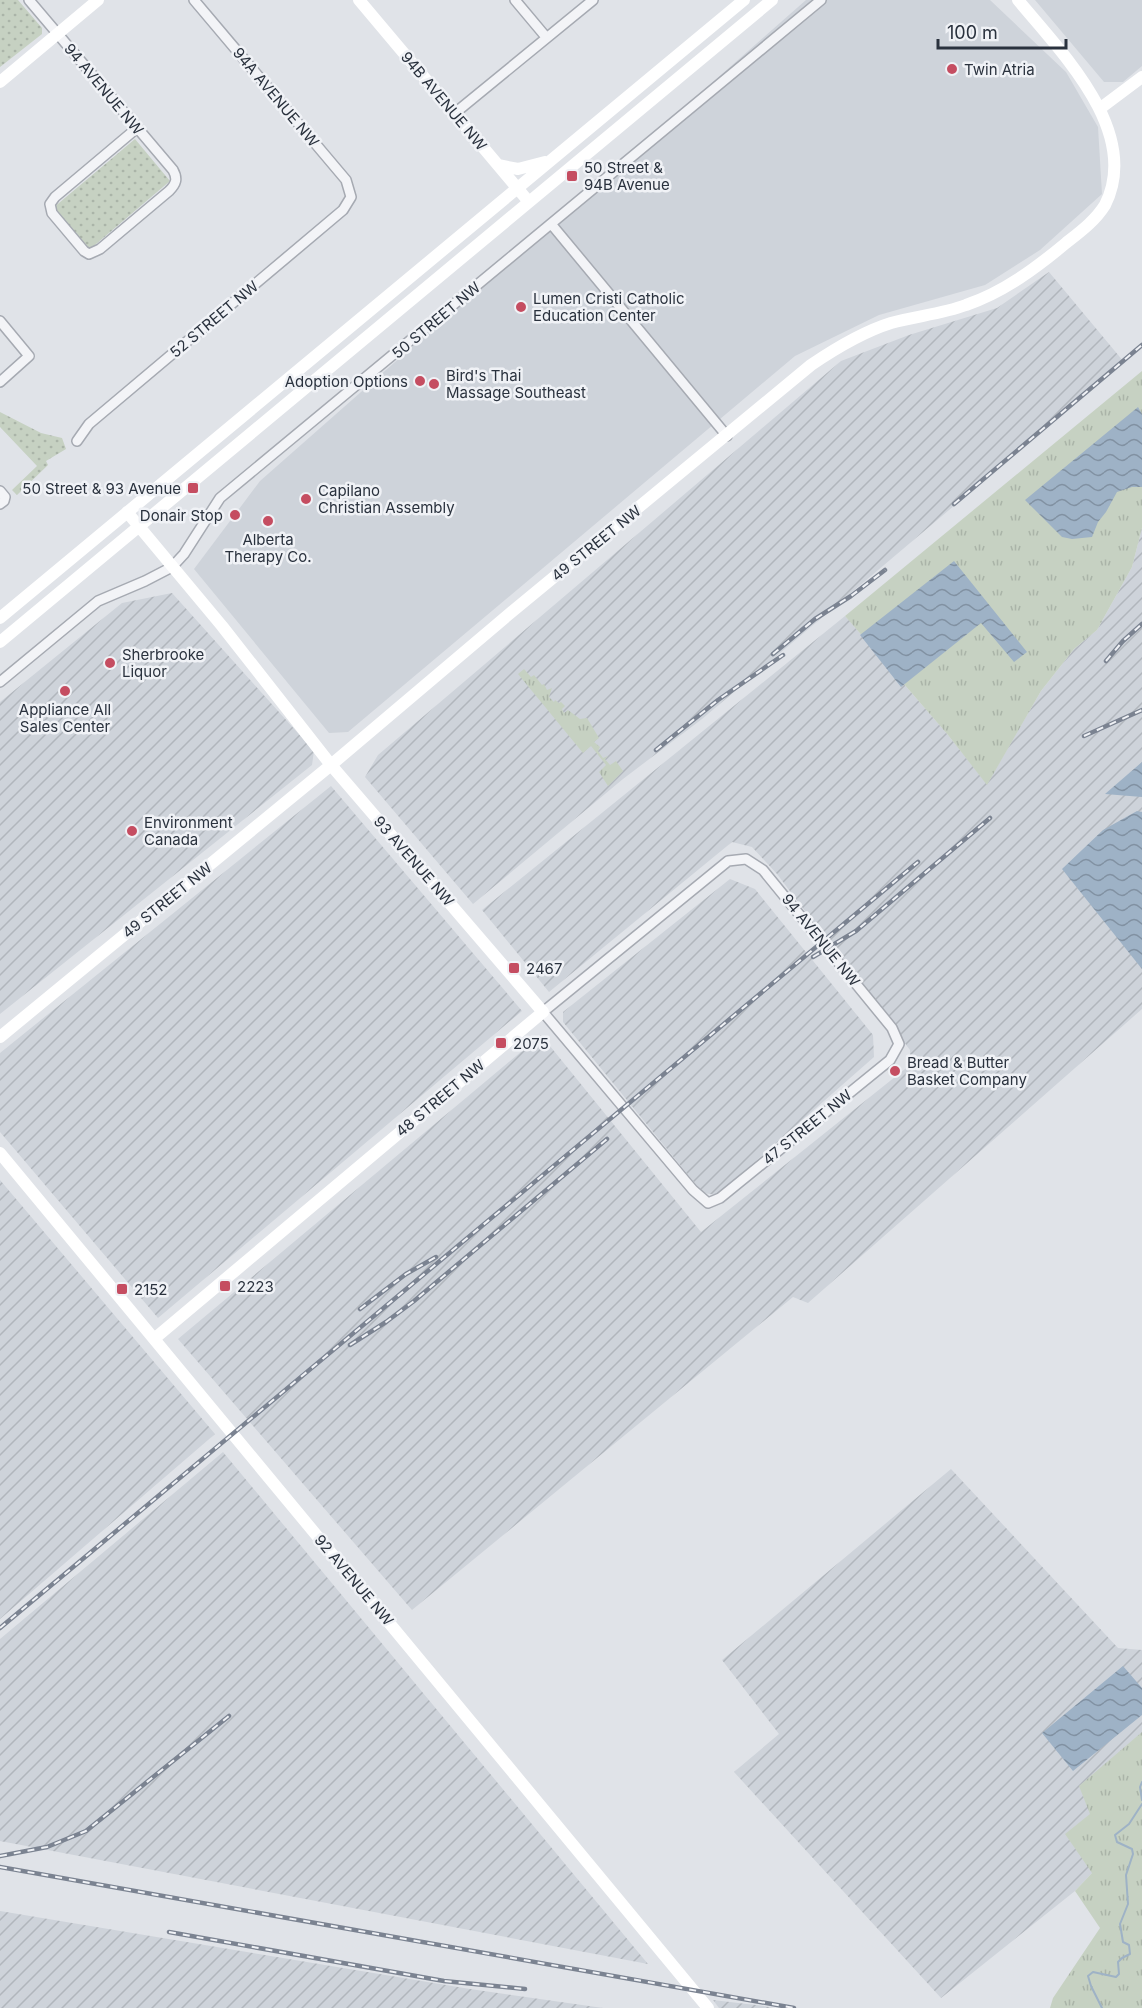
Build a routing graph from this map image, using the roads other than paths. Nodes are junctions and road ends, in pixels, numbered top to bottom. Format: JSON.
{"nodes":[{"id":1,"x":29,"y":0,"type":"edge"},
{"id":2,"x":98,"y":0,"type":"edge"},
{"id":3,"x":194,"y":0,"type":"edge"},
{"id":4,"x":359,"y":0,"type":"edge"},
{"id":5,"x":515,"y":0,"type":"edge"},
{"id":6,"x":593,"y":0,"type":"edge"},
{"id":7,"x":736,"y":0,"type":"edge"},
{"id":8,"x":744,"y":0,"type":"edge"},
{"id":9,"x":772,"y":0,"type":"edge"},
{"id":10,"x":821,"y":0,"type":"edge"},
{"id":11,"x":1018,"y":0,"type":"edge"},
{"id":12,"x":57,"y":34,"type":"junction"},
{"id":13,"x":700,"y":36,"type":"junction"},
{"id":14,"x":546,"y":37,"type":"junction"},
{"id":15,"x":1142,"y":77,"type":"edge"},
{"id":16,"x":0,"y":82,"type":"edge"},
{"id":17,"x":1102,"y":107,"type":"junction"},
{"id":18,"x":455,"y":113,"type":"junction"},
{"id":19,"x":137,"y":128,"type":"junction"},
{"id":20,"x":554,"y":158,"type":"junction"},
{"id":21,"x":498,"y":165,"type":"junction"},
{"id":22,"x":518,"y":189,"type":"junction"},
{"id":23,"x":351,"y":197,"type":"joint"},
{"id":24,"x":529,"y":202,"type":"junction"},
{"id":25,"x":552,"y":225,"type":"junction"},
{"id":26,"x":0,"y":321,"type":"edge"},
{"id":27,"x":0,"y":382,"type":"edge"},
{"id":28,"x":727,"y":436,"type":"junction"},
{"id":29,"x":76,"y":441,"type":"dead end"},
{"id":30,"x":0,"y":491,"type":"edge"},
{"id":31,"x":0,"y":504,"type":"edge"},
{"id":32,"x":127,"y":512,"type":"junction"},
{"id":33,"x":138,"y":526,"type":"junction"},
{"id":34,"x":172,"y":567,"type":"junction"},
{"id":35,"x":0,"y":618,"type":"edge"},
{"id":36,"x":0,"y":642,"type":"edge"},
{"id":37,"x":0,"y":682,"type":"edge"},
{"id":38,"x":332,"y":765,"type":"junction"},
{"id":39,"x":728,"y":861,"type":"joint"},
{"id":40,"x":543,"y":1012,"type":"junction"},
{"id":41,"x":0,"y":1037,"type":"edge"},
{"id":42,"x":899,"y":1044,"type":"joint"},
{"id":43,"x":0,"y":1153,"type":"edge"},
{"id":44,"x":708,"y":1203,"type":"joint"},
{"id":45,"x":154,"y":1339,"type":"junction"},
{"id":46,"x":708,"y":2008,"type":"edge"}],
"edges":[{"from":1,"to":12,"type":"street","name":"94 AVENUE NW"},
{"from":2,"to":12,"type":"street"},
{"from":3,"to":23,"type":"street","name":"94A AVENUE NW"},
{"from":4,"to":18,"type":"street","name":"94B AVENUE NW"},
{"from":5,"to":14,"type":"street"},
{"from":6,"to":14,"type":"street"},
{"from":7,"to":13,"type":"street"},
{"from":8,"to":13,"type":"street"},
{"from":9,"to":24,"type":"street","name":"50 STREET NW"},
{"from":10,"to":25,"type":"street","name":"50 STREET NW"},
{"from":11,"to":17,"type":"street","name":"49 STREET NW"},
{"from":12,"to":16,"type":"street"},
{"from":12,"to":19,"type":"street","name":"94 AVENUE NW"},
{"from":13,"to":20,"type":"street"},
{"from":14,"to":18,"type":"street"},
{"from":15,"to":17,"type":"street"},
{"from":17,"to":28,"type":"street","name":"49 STREET NW"},
{"from":18,"to":21,"type":"street","name":"94B AVENUE NW"},
{"from":19,"to":19,"type":"street","name":"94 AVENUE NW"},
{"from":20,"to":21,"type":"street"},
{"from":20,"to":22,"type":"street"},
{"from":21,"to":22,"type":"street","name":"94B AVENUE NW"},
{"from":22,"to":24,"type":"street","name":"94B AVENUE NW"},
{"from":22,"to":32,"type":"street"},
{"from":23,"to":29,"type":"street","name":"52 STREET NW"},
{"from":24,"to":33,"type":"street","name":"50 STREET NW"},
{"from":25,"to":28,"type":"street"},
{"from":25,"to":34,"type":"street","name":"50 STREET NW"},
{"from":26,"to":27,"type":"street"},
{"from":28,"to":38,"type":"street","name":"49 STREET NW"},
{"from":30,"to":31,"type":"street"},
{"from":32,"to":33,"type":"street","name":"93 AVENUE NW"},
{"from":32,"to":35,"type":"street"},
{"from":33,"to":34,"type":"street","name":"93 AVENUE NW"},
{"from":33,"to":36,"type":"street","name":"50 STREET NW"},
{"from":34,"to":37,"type":"street","name":"50 STREET NW"},
{"from":34,"to":38,"type":"street","name":"93 AVENUE NW"},
{"from":38,"to":40,"type":"street","name":"93 AVENUE NW"},
{"from":38,"to":41,"type":"street","name":"49 STREET NW"},
{"from":39,"to":40,"type":"street","name":"48 STREET NW"},
{"from":39,"to":42,"type":"street","name":"94 AVENUE NW"},
{"from":40,"to":44,"type":"street","name":"93 AVENUE NW"},
{"from":40,"to":45,"type":"street","name":"48 STREET NW"},
{"from":42,"to":44,"type":"street","name":"47 STREET NW"},
{"from":43,"to":45,"type":"street","name":"92 AVENUE NW"},
{"from":45,"to":46,"type":"street","name":"92 AVENUE NW"}]}
